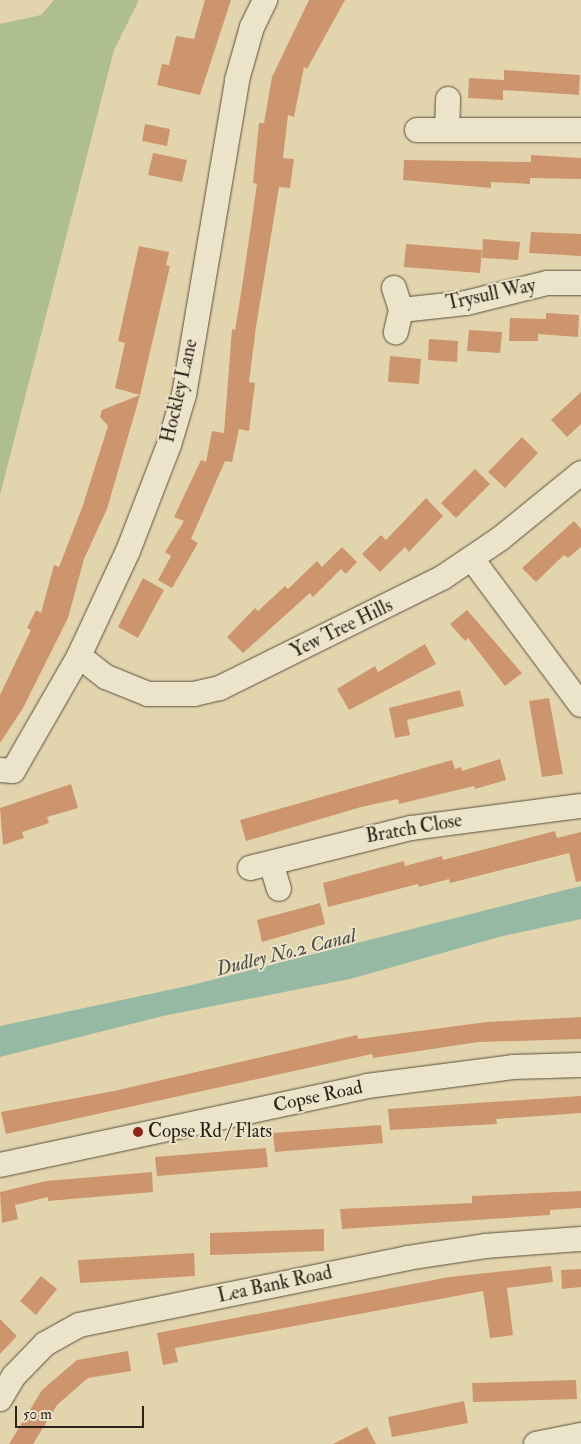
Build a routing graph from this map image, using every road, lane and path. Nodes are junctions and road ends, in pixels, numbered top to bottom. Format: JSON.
{"nodes":[{"id":1,"x":265,"y":0,"type":"edge"},
{"id":2,"x":448,"y":99,"type":"dead end"},
{"id":3,"x":417,"y":130,"type":"dead end"},
{"id":4,"x":448,"y":130,"type":"junction"},
{"id":5,"x":581,"y":130,"type":"edge"},
{"id":6,"x":581,"y":283,"type":"edge"},
{"id":7,"x":394,"y":288,"type":"dead end"},
{"id":8,"x":581,"y":473,"type":"edge"},
{"id":9,"x":472,"y":559,"type":"junction"},
{"id":10,"x":79,"y":656,"type":"junction"},
{"id":11,"x":581,"y":705,"type":"edge"},
{"id":12,"x":0,"y":770,"type":"edge"},
{"id":13,"x":581,"y":806,"type":"edge"},
{"id":14,"x":278,"y":889,"type":"dead end"},
{"id":15,"x":581,"y":1065,"type":"edge"},
{"id":16,"x":0,"y":1165,"type":"edge"},
{"id":17,"x":581,"y":1239,"type":"edge"},
{"id":18,"x":0,"y":1399,"type":"edge"},
{"id":19,"x":581,"y":1435,"type":"edge"},
{"id":20,"x":536,"y":1444,"type":"edge"}],
"edges":[{"from":1,"to":10,"type":"street","name":"Hockley Lane"},
{"from":2,"to":4,"type":"street"},
{"from":3,"to":4,"type":"street"},
{"from":4,"to":5,"type":"street"},
{"from":6,"to":7,"type":"street","name":"Trysull Way"},
{"from":8,"to":9,"type":"street","name":"Yew Tree Hills"},
{"from":9,"to":10,"type":"street","name":"Yew Tree Hills"},
{"from":9,"to":11,"type":"street"},
{"from":10,"to":12,"type":"street","name":"Hockley Lane"},
{"from":13,"to":14,"type":"street","name":"Bratch Close"},
{"from":15,"to":16,"type":"street","name":"Copse Road"},
{"from":17,"to":18,"type":"street","name":"Lea Bank Road"},
{"from":19,"to":20,"type":"street"}]}
